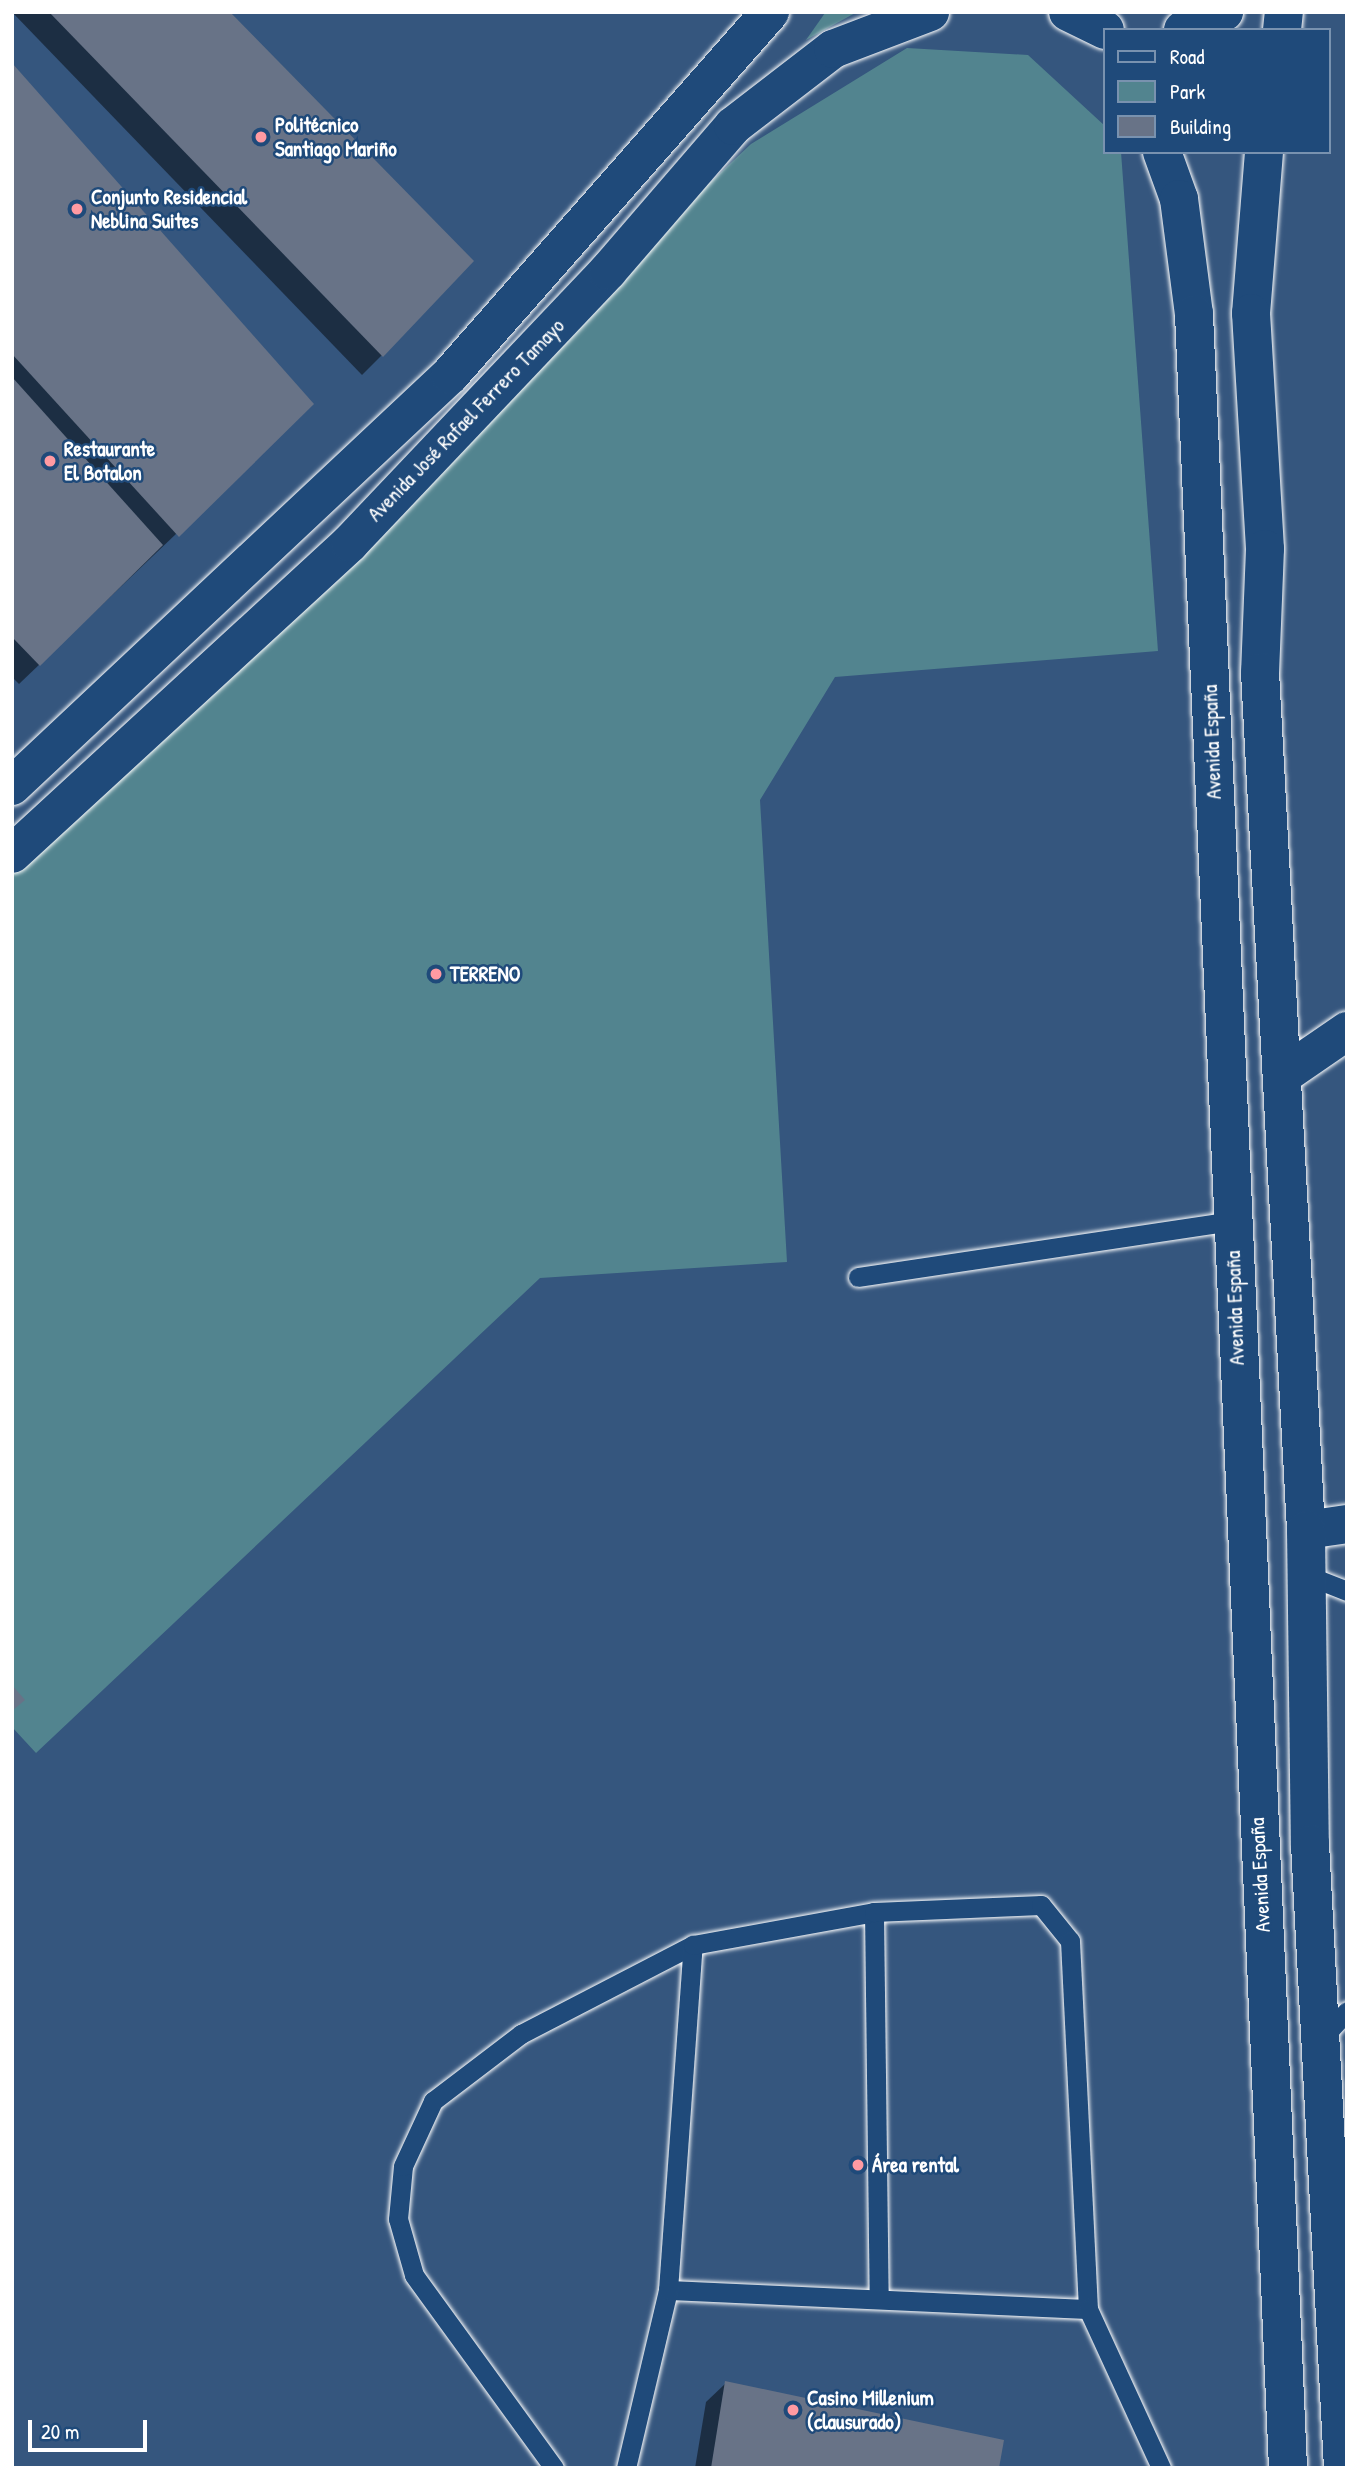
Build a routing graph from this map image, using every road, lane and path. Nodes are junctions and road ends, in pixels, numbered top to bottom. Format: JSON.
{"nodes":[{"id":1,"x":769,"y":12,"type":"edge"},
{"id":2,"x":930,"y":12,"type":"edge"},
{"id":3,"x":1224,"y":12,"type":"edge"},
{"id":4,"x":1188,"y":28,"type":"edge"},
{"id":5,"x":1163,"y":154,"type":"edge"},
{"id":6,"x":1264,"y":154,"type":"edge"},
{"id":7,"x":12,"y":786,"type":"edge"},
{"id":8,"x":12,"y":854,"type":"edge"},
{"id":9,"x":1347,"y":1031,"type":"edge"},
{"id":10,"x":1283,"y":1074,"type":"junction"},
{"id":11,"x":1232,"y":1222,"type":"junction"},
{"id":12,"x":858,"y":1277,"type":"dead end"},
{"id":13,"x":1347,"y":1524,"type":"edge"},
{"id":14,"x":1306,"y":1530,"type":"junction"},
{"id":15,"x":1304,"y":1574,"type":"junction"},
{"id":16,"x":1347,"y":1591,"type":"edge"},
{"id":17,"x":874,"y":1912,"type":"junction"},
{"id":18,"x":693,"y":1945,"type":"junction"},
{"id":19,"x":1347,"y":2011,"type":"edge"},
{"id":20,"x":1320,"y":2040,"type":"junction"},
{"id":21,"x":668,"y":2290,"type":"junction"},
{"id":22,"x":879,"y":2299,"type":"junction"},
{"id":23,"x":1087,"y":2309,"type":"junction"},
{"id":24,"x":554,"y":2468,"type":"edge"},
{"id":25,"x":626,"y":2468,"type":"edge"},
{"id":26,"x":1161,"y":2468,"type":"edge"},
{"id":27,"x":1288,"y":2468,"type":"edge"},
{"id":28,"x":1343,"y":2468,"type":"edge"}],
"edges":[{"from":1,"to":7,"type":"main road","name":"Avenida José Rafael Ferrero Tamayo"},
{"from":2,"to":8,"type":"main road","name":"Avenida José Rafael Ferrero Tamayo"},
{"from":3,"to":4,"type":"main road"},
{"from":5,"to":11,"type":"main road","name":"Avenida España"},
{"from":6,"to":10,"type":"main road"},
{"from":9,"to":10,"type":"main road"},
{"from":10,"to":14,"type":"main road"},
{"from":11,"to":12,"type":"lane"},
{"from":11,"to":27,"type":"main road","name":"Avenida España"},
{"from":13,"to":14,"type":"main road"},
{"from":14,"to":15,"type":"main road"},
{"from":15,"to":16,"type":"lane"},
{"from":15,"to":20,"type":"main road"},
{"from":17,"to":18,"type":"lane"},
{"from":17,"to":22,"type":"lane"},
{"from":17,"to":23,"type":"lane"},
{"from":18,"to":21,"type":"lane"},
{"from":18,"to":24,"type":"lane"},
{"from":19,"to":20,"type":"lane"},
{"from":20,"to":28,"type":"main road"},
{"from":21,"to":22,"type":"lane"},
{"from":21,"to":25,"type":"lane"},
{"from":22,"to":23,"type":"lane"},
{"from":23,"to":26,"type":"lane"}]}
